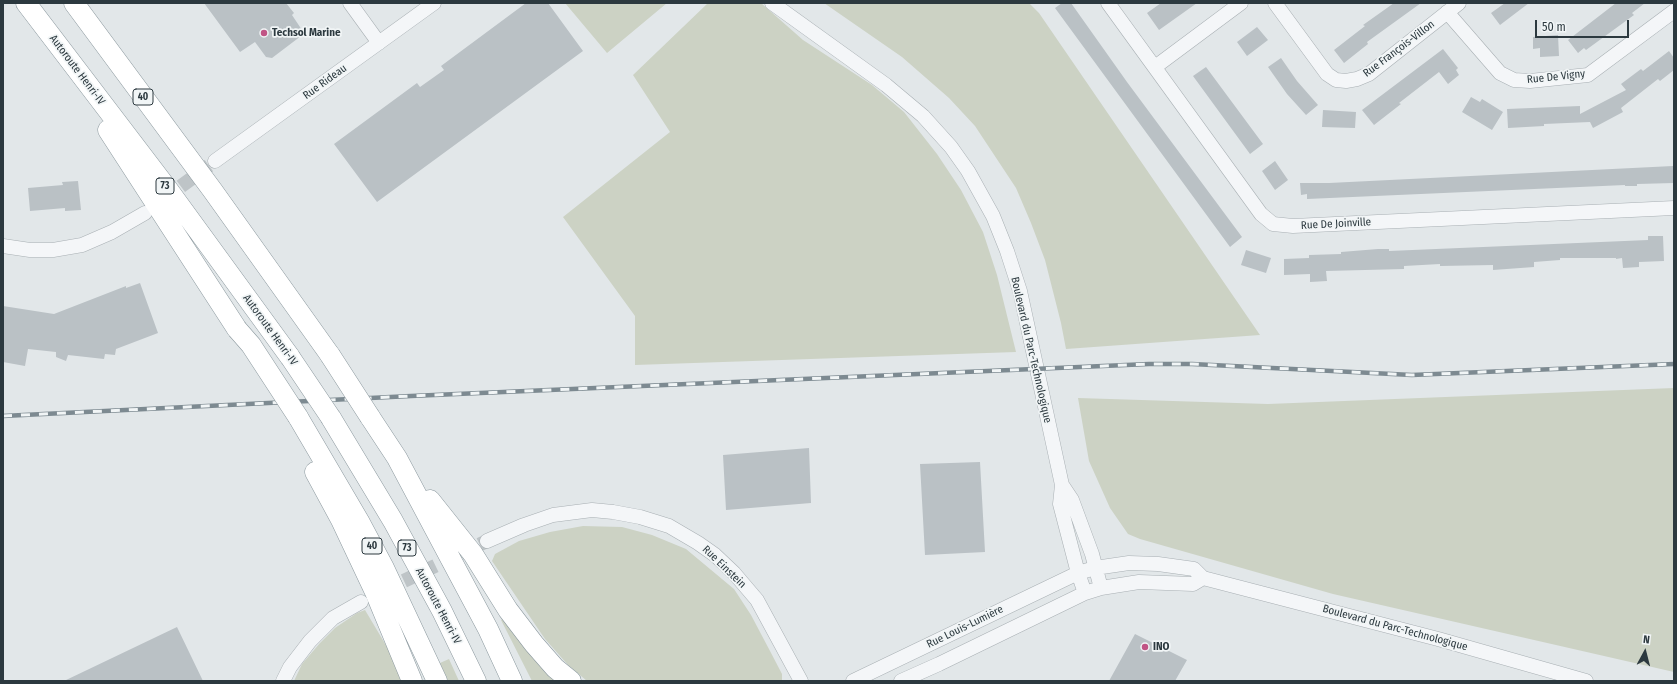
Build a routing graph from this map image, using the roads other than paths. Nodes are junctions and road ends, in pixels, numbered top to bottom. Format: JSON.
{"nodes":[{"id":1,"x":74,"y":3,"type":"edge"},
{"id":2,"x":350,"y":3,"type":"edge"},
{"id":3,"x":434,"y":3,"type":"edge"},
{"id":4,"x":772,"y":3,"type":"edge"},
{"id":5,"x":1108,"y":3,"type":"edge"},
{"id":6,"x":1240,"y":3,"type":"edge"},
{"id":7,"x":1275,"y":3,"type":"edge"},
{"id":8,"x":1459,"y":3,"type":"edge"},
{"id":9,"x":31,"y":10,"type":"edge"},
{"id":10,"x":1674,"y":11,"type":"edge"},
{"id":11,"x":1447,"y":12,"type":"junction"},
{"id":12,"x":380,"y":43,"type":"junction"},
{"id":13,"x":1155,"y":66,"type":"junction"},
{"id":14,"x":215,"y":161,"type":"tunnel mouth"},
{"id":15,"x":1674,"y":208,"type":"edge"},
{"id":16,"x":145,"y":213,"type":"dead end"},
{"id":17,"x":3,"y":246,"type":"edge"},
{"id":18,"x":292,"y":419,"type":"junction"},
{"id":19,"x":397,"y":458,"type":"junction"},
{"id":20,"x":1062,"y":485,"type":"junction"},
{"id":21,"x":487,"y":541,"type":"tunnel mouth"},
{"id":22,"x":1095,"y":568,"type":"junction"},
{"id":23,"x":1078,"y":573,"type":"junction"},
{"id":24,"x":1203,"y":578,"type":"junction"},
{"id":25,"x":1101,"y":588,"type":"junction"},
{"id":26,"x":1085,"y":593,"type":"junction"},
{"id":27,"x":361,"y":602,"type":"dead end"},
{"id":28,"x":283,"y":681,"type":"edge"},
{"id":29,"x":412,"y":681,"type":"edge"},
{"id":30,"x":437,"y":681,"type":"edge"},
{"id":31,"x":476,"y":681,"type":"edge"},
{"id":32,"x":512,"y":681,"type":"edge"},
{"id":33,"x":571,"y":681,"type":"edge"},
{"id":34,"x":802,"y":681,"type":"edge"},
{"id":35,"x":853,"y":681,"type":"edge"},
{"id":36,"x":901,"y":681,"type":"edge"},
{"id":37,"x":1586,"y":681,"type":"edge"}],
"edges":[{"from":1,"to":19,"type":"highway","number":"40","bridge":true},
{"from":2,"to":12,"type":"street"},
{"from":3,"to":12,"type":"street","name":"Rue Rideau"},
{"from":4,"to":20,"type":"street","name":"Boulevard du Parc-Technologique"},
{"from":5,"to":13,"type":"street","name":"Rue De Joinville"},
{"from":6,"to":13,"type":"street"},
{"from":7,"to":11,"type":"street","name":"Rue François-Villon"},
{"from":8,"to":11,"type":"street","name":"Rue François-Villon"},
{"from":9,"to":18,"type":"highway","number":"40","bridge":true},
{"from":9,"to":31,"type":"highway","name":"Autoroute Henri-IV","number":"73","bridge":true},
{"from":10,"to":11,"type":"street","name":"Rue De Vigny"},
{"from":12,"to":14,"type":"street","name":"Rue Rideau"},
{"from":13,"to":15,"type":"street","name":"Rue De Joinville"},
{"from":16,"to":17,"type":"street"},
{"from":18,"to":29,"type":"highway"},
{"from":18,"to":30,"type":"highway","number":"40"},
{"from":19,"to":32,"type":"highway","number":"40"},
{"from":19,"to":33,"type":"highway"},
{"from":20,"to":22,"type":"street","name":"Boulevard du Parc-Technologique"},
{"from":20,"to":23,"type":"street","name":"Boulevard du Parc-Technologique"},
{"from":21,"to":34,"type":"street","name":"Rue Einstein"},
{"from":22,"to":23,"type":"street","name":"Boulevard du Parc-Technologique"},
{"from":22,"to":24,"type":"street","name":"Boulevard du Parc-Technologique"},
{"from":22,"to":25,"type":"street","name":"Boulevard du Parc-Technologique"},
{"from":23,"to":26,"type":"street","name":"Boulevard du Parc-Technologique"},
{"from":23,"to":35,"type":"street","name":"Rue Louis-Lumière"},
{"from":24,"to":25,"type":"street"},
{"from":24,"to":37,"type":"street","name":"Boulevard du Parc-Technologique"},
{"from":25,"to":26,"type":"street"},
{"from":26,"to":36,"type":"street","name":"Rue Louis-Lumière"},
{"from":27,"to":28,"type":"street"}]}
